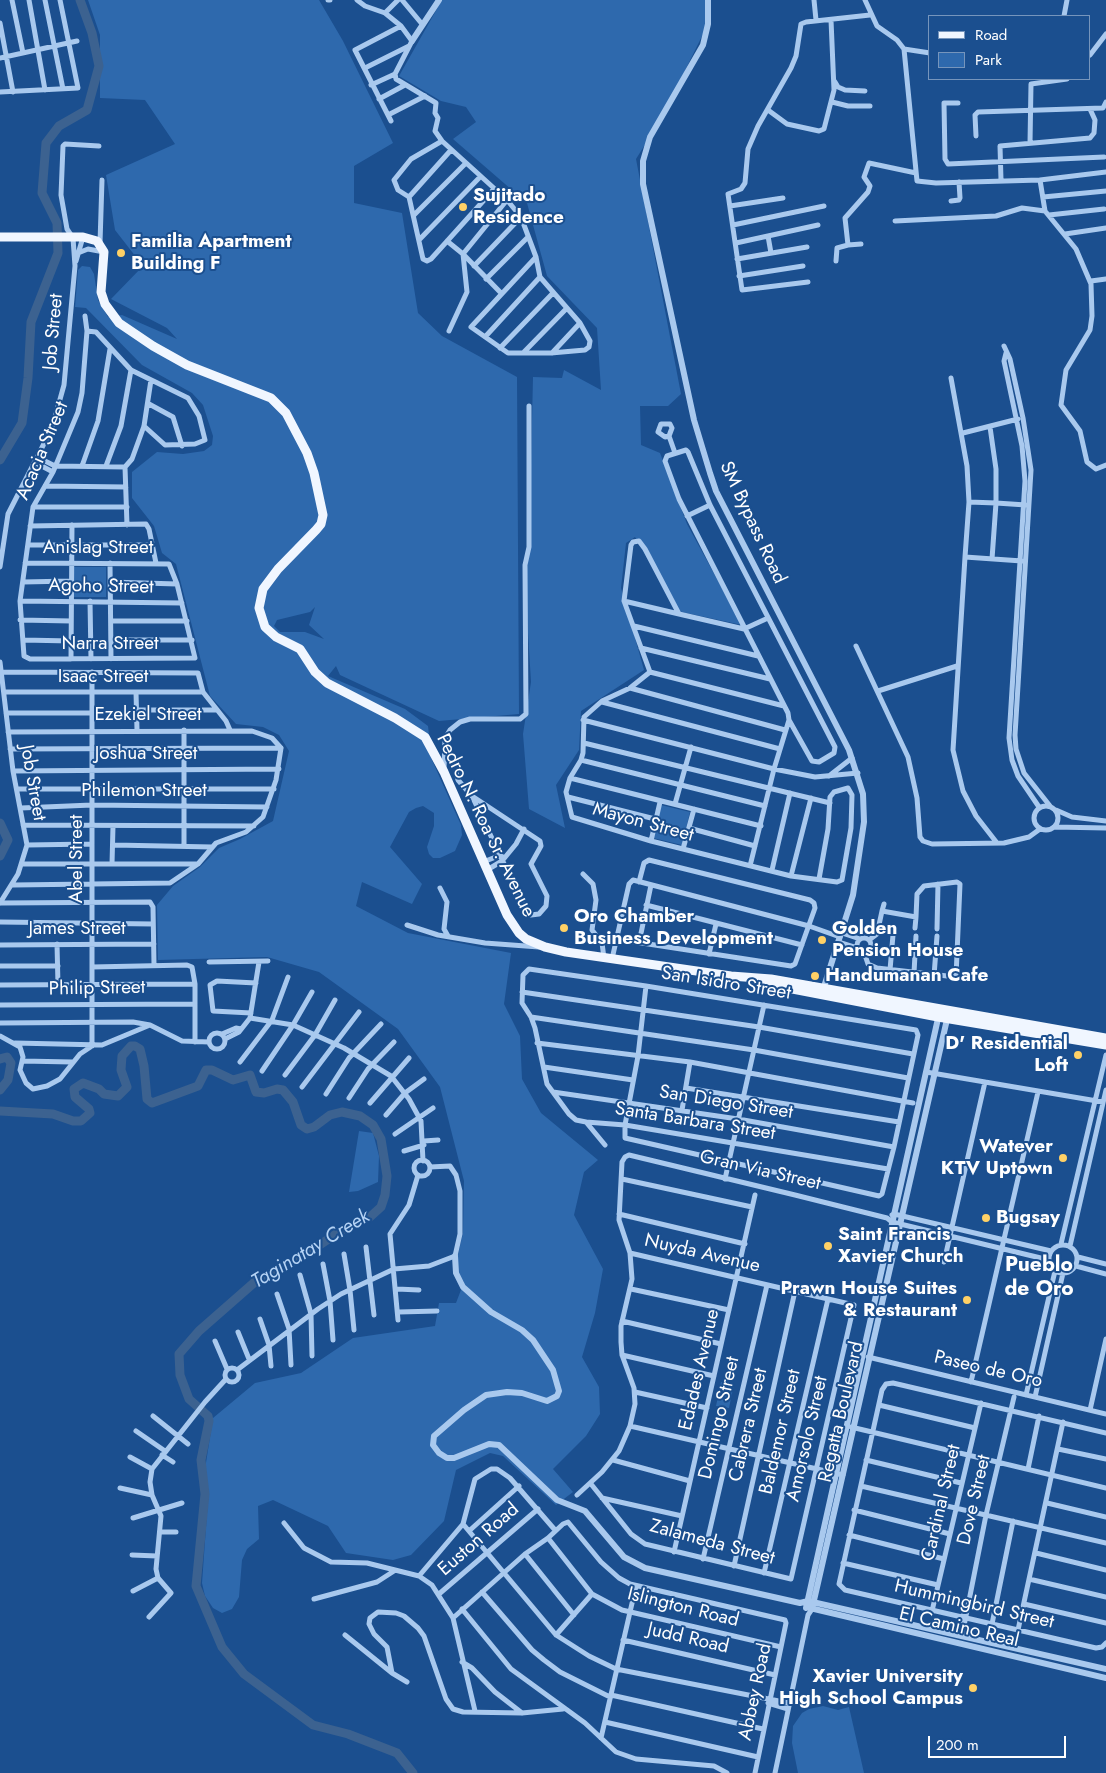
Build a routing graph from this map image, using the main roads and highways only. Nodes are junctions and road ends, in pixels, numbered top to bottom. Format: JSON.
{"nodes":[{"id":1,"x":0,"y":237,"type":"edge"},
{"id":2,"x":944,"y":1014,"type":"junction"},
{"id":3,"x":1106,"y":1038,"type":"edge"},
{"id":4,"x":1106,"y":1045,"type":"edge"}],
"edges":[{"from":1,"to":2,"type":"main road","name":"Pedro N. Roa Sr. Avenue"},
{"from":2,"to":3,"type":"main road"},
{"from":2,"to":4,"type":"main road"}]}
